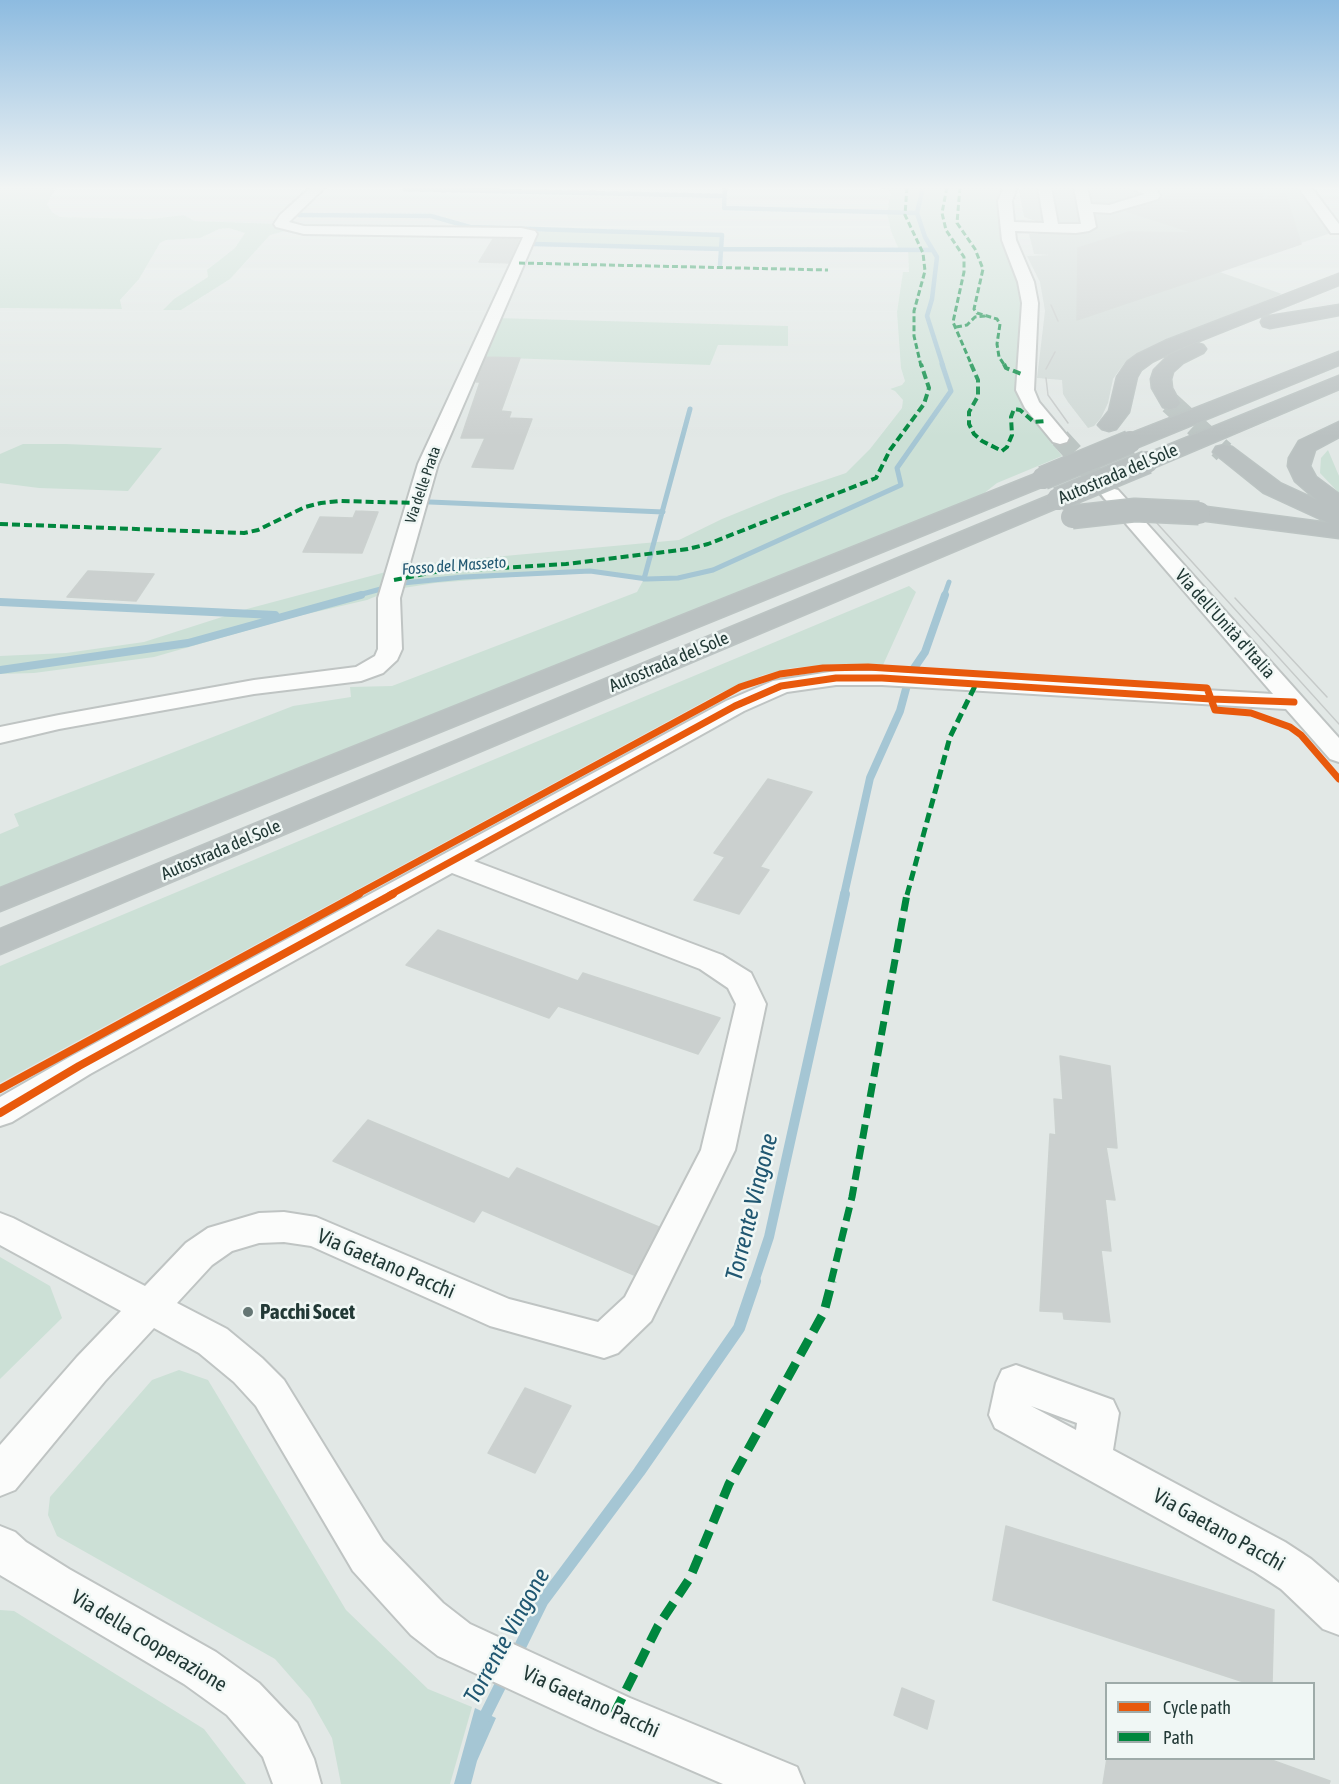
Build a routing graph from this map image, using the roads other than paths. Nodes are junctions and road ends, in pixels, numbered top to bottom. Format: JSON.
{"nodes":[{"id":1,"x":515,"y":270,"type":"edge"},
{"id":2,"x":1021,"y":270,"type":"edge"},
{"id":3,"x":1339,"y":279,"type":"edge"},
{"id":4,"x":1339,"y":310,"type":"edge"},
{"id":5,"x":1339,"y":358,"type":"edge"},
{"id":6,"x":1339,"y":382,"type":"edge"},
{"id":7,"x":1170,"y":404,"type":"tunnel mouth"},
{"id":8,"x":1339,"y":428,"type":"edge"},
{"id":9,"x":1060,"y":438,"type":"tunnel mouth"},
{"id":10,"x":1224,"y":452,"type":"tunnel mouth"},
{"id":11,"x":1039,"y":473,"type":"junction"},
{"id":12,"x":1339,"y":505,"type":"edge"},
{"id":13,"x":1122,"y":507,"type":"tunnel mouth"},
{"id":14,"x":1065,"y":508,"type":"junction"},
{"id":15,"x":1339,"y":519,"type":"edge"},
{"id":16,"x":1339,"y":531,"type":"edge"},
{"id":17,"x":1294,"y":702,"type":"junction"},
{"id":18,"x":0,"y":735,"type":"edge"},
{"id":19,"x":1339,"y":754,"type":"edge"},
{"id":20,"x":452,"y":863,"type":"junction"},
{"id":21,"x":0,"y":900,"type":"edge"},
{"id":22,"x":0,"y":942,"type":"edge"},
{"id":23,"x":0,"y":1113,"type":"edge"},
{"id":24,"x":0,"y":1228,"type":"edge"},
{"id":25,"x":150,"y":1306,"type":"junction"},
{"id":26,"x":1090,"y":1459,"type":"dead end"},
{"id":27,"x":0,"y":1476,"type":"edge"},
{"id":28,"x":0,"y":1547,"type":"edge"},
{"id":29,"x":1339,"y":1613,"type":"edge"},
{"id":30,"x":297,"y":1784,"type":"edge"},
{"id":31,"x":780,"y":1784,"type":"edge"}],
"edges":[{"from":1,"to":18,"type":"street","name":"Via delle Prata"},
{"from":2,"to":9,"type":"street"},
{"from":3,"to":11,"type":"highway"},
{"from":4,"to":7,"type":"highway"},
{"from":5,"to":11,"type":"highway","name":"Autostrada del Sole","bridge":true},
{"from":6,"to":14,"type":"highway","name":"Autostrada del Sole","bridge":true},
{"from":8,"to":12,"type":"highway"},
{"from":10,"to":15,"type":"highway"},
{"from":11,"to":21,"type":"highway","name":"Autostrada del Sole"},
{"from":13,"to":17,"type":"street","name":"Via dell'Unità d'Italia"},
{"from":14,"to":16,"type":"highway","bridge":true},
{"from":14,"to":22,"type":"highway","name":"Autostrada del Sole"},
{"from":17,"to":19,"type":"street","name":"Via dell'Unità d'Italia"},
{"from":17,"to":20,"type":"street"},
{"from":20,"to":23,"type":"street"},
{"from":20,"to":25,"type":"street","name":"Via Gaetano Pacchi"},
{"from":24,"to":25,"type":"street"},
{"from":25,"to":27,"type":"street"},
{"from":25,"to":31,"type":"street","name":"Via Gaetano Pacchi"},
{"from":26,"to":29,"type":"street","name":"Via Gaetano Pacchi"},
{"from":28,"to":30,"type":"street","name":"Via della Cooperazione"}]}
